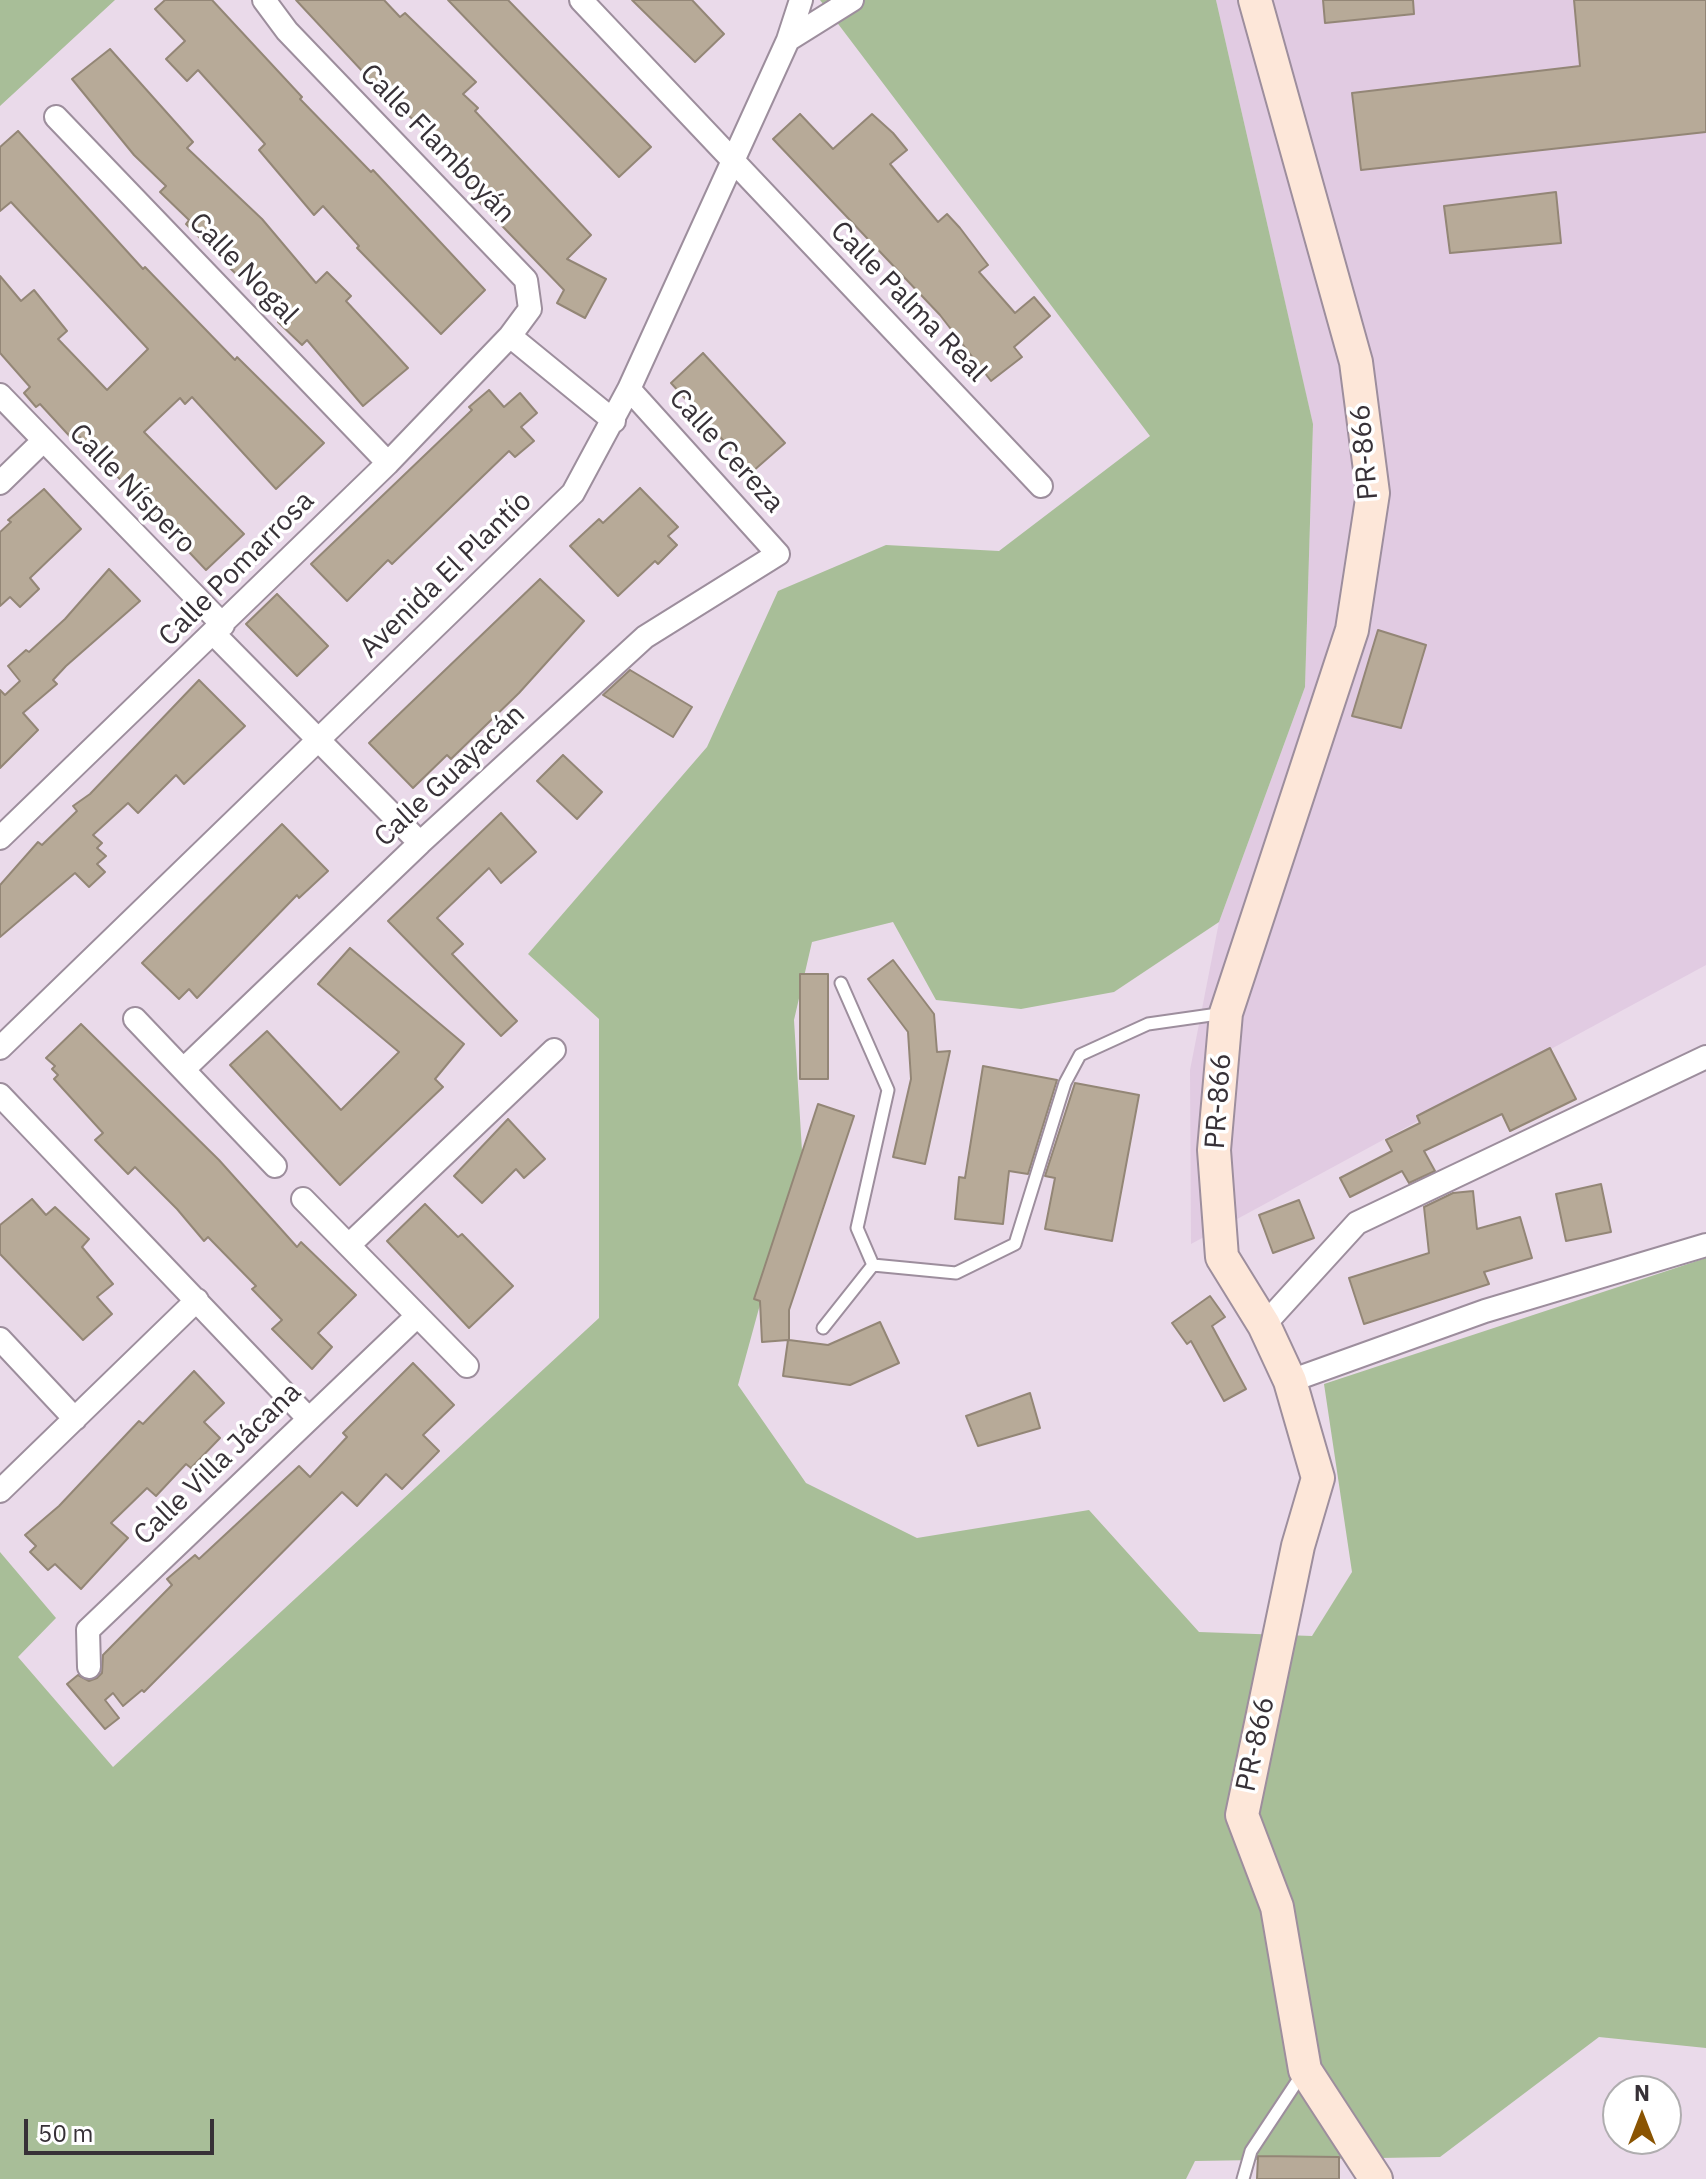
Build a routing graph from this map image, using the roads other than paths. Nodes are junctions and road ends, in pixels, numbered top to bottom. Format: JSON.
{"nodes":[{"id":1,"x":264,"y":0,"type":"edge"},
{"id":2,"x":581,"y":0,"type":"edge"},
{"id":3,"x":801,"y":0,"type":"edge"},
{"id":4,"x":852,"y":0,"type":"edge"},
{"id":5,"x":1255,"y":0,"type":"edge"},
{"id":6,"x":788,"y":40,"type":"junction"},
{"id":7,"x":56,"y":117,"type":"dead end"},
{"id":8,"x":730,"y":161,"type":"junction"},
{"id":9,"x":510,"y":336,"type":"junction"},
{"id":10,"x":629,"y":389,"type":"junction"},
{"id":11,"x":0,"y":395,"type":"edge"},
{"id":12,"x":614,"y":421,"type":"junction"},
{"id":13,"x":43,"y":441,"type":"junction"},
{"id":14,"x":388,"y":463,"type":"junction"},
{"id":15,"x":0,"y":483,"type":"edge"},
{"id":16,"x":1041,"y":486,"type":"dead end"},
{"id":17,"x":778,"y":554,"type":"joint"},
{"id":18,"x":218,"y":630,"type":"junction"},
{"id":19,"x":319,"y":742,"type":"junction"},
{"id":20,"x":0,"y":838,"type":"edge"},
{"id":21,"x":420,"y":843,"type":"junction"},
{"id":22,"x":841,"y":983,"type":"dead end"},
{"id":23,"x":1226,"y":1013,"type":"junction"},
{"id":24,"x":135,"y":1019,"type":"dead end"},
{"id":25,"x":0,"y":1048,"type":"edge"},
{"id":26,"x":554,"y":1050,"type":"dead end"},
{"id":27,"x":1706,"y":1057,"type":"edge"},
{"id":28,"x":184,"y":1069,"type":"junction"},
{"id":29,"x":0,"y":1095,"type":"edge"},
{"id":30,"x":275,"y":1166,"type":"dead end"},
{"id":31,"x":303,"y":1199,"type":"dead end"},
{"id":32,"x":349,"y":1245,"type":"junction"},
{"id":33,"x":1706,"y":1245,"type":"edge"},
{"id":34,"x":873,"y":1265,"type":"junction"},
{"id":35,"x":197,"y":1300,"type":"junction"},
{"id":36,"x":417,"y":1316,"type":"junction"},
{"id":37,"x":1264,"y":1325,"type":"junction"},
{"id":38,"x":823,"y":1328,"type":"dead end"},
{"id":39,"x":0,"y":1339,"type":"edge"},
{"id":40,"x":467,"y":1366,"type":"dead end"},
{"id":41,"x":1290,"y":1381,"type":"junction"},
{"id":42,"x":308,"y":1418,"type":"junction"},
{"id":43,"x":75,"y":1419,"type":"junction"},
{"id":44,"x":0,"y":1491,"type":"edge"},
{"id":45,"x":89,"y":1667,"type":"dead end"},
{"id":46,"x":1305,"y":2070,"type":"junction"},
{"id":47,"x":1243,"y":2179,"type":"edge"},
{"id":48,"x":1376,"y":2179,"type":"edge"}],
"edges":[{"from":1,"to":9,"type":"street","name":"Calle Flamboyán"},
{"from":2,"to":8,"type":"street","name":"Calle Palma Real"},
{"from":3,"to":6,"type":"street","name":"Avenida El Plantío"},
{"from":4,"to":6,"type":"street"},
{"from":5,"to":23,"type":"street","name":"PR-866","number":"PR-866"},
{"from":6,"to":8,"type":"street","name":"Avenida El Plantío"},
{"from":7,"to":14,"type":"street","name":"Calle Nogal"},
{"from":8,"to":10,"type":"street","name":"Avenida El Plantío"},
{"from":8,"to":16,"type":"street","name":"Calle Palma Real"},
{"from":9,"to":12,"type":"street"},
{"from":9,"to":14,"type":"street","name":"Calle Pomarrosa"},
{"from":10,"to":12,"type":"street","name":"Avenida El Plantío"},
{"from":10,"to":17,"type":"street","name":"Calle Cereza"},
{"from":11,"to":13,"type":"street","name":"Calle Níspero"},
{"from":12,"to":19,"type":"street","name":"Avenida El Plantío"},
{"from":13,"to":15,"type":"street"},
{"from":13,"to":18,"type":"street","name":"Calle Níspero"},
{"from":14,"to":18,"type":"street","name":"Calle Pomarrosa"},
{"from":17,"to":21,"type":"street","name":"Calle Guayacán"},
{"from":18,"to":19,"type":"street","name":"Calle Níspero"},
{"from":18,"to":20,"type":"street","name":"Calle Pomarrosa"},
{"from":19,"to":21,"type":"street","name":"Calle Níspero"},
{"from":19,"to":25,"type":"street","name":"Avenida El Plantío"},
{"from":21,"to":28,"type":"street","name":"Calle Guayacán"},
{"from":22,"to":34,"type":"lane"},
{"from":23,"to":34,"type":"lane"},
{"from":23,"to":37,"type":"street","name":"PR-866","number":"PR-866"},
{"from":24,"to":28,"type":"street"},
{"from":26,"to":32,"type":"street"},
{"from":27,"to":37,"type":"street"},
{"from":28,"to":30,"type":"street"},
{"from":29,"to":35,"type":"street"},
{"from":31,"to":32,"type":"street"},
{"from":32,"to":36,"type":"street"},
{"from":33,"to":41,"type":"street"},
{"from":34,"to":38,"type":"lane"},
{"from":35,"to":42,"type":"street"},
{"from":35,"to":43,"type":"street"},
{"from":36,"to":40,"type":"street"},
{"from":36,"to":42,"type":"street","name":"Calle Villa Jácana"},
{"from":37,"to":41,"type":"street","name":"PR-866","number":"PR-866"},
{"from":39,"to":43,"type":"street"},
{"from":41,"to":46,"type":"street","name":"PR-866","number":"PR-866"},
{"from":42,"to":45,"type":"street","name":"Calle Villa Jácana"},
{"from":43,"to":44,"type":"street"},
{"from":46,"to":47,"type":"lane"},
{"from":46,"to":48,"type":"street","name":"PR-866","number":"PR-866"}]}
